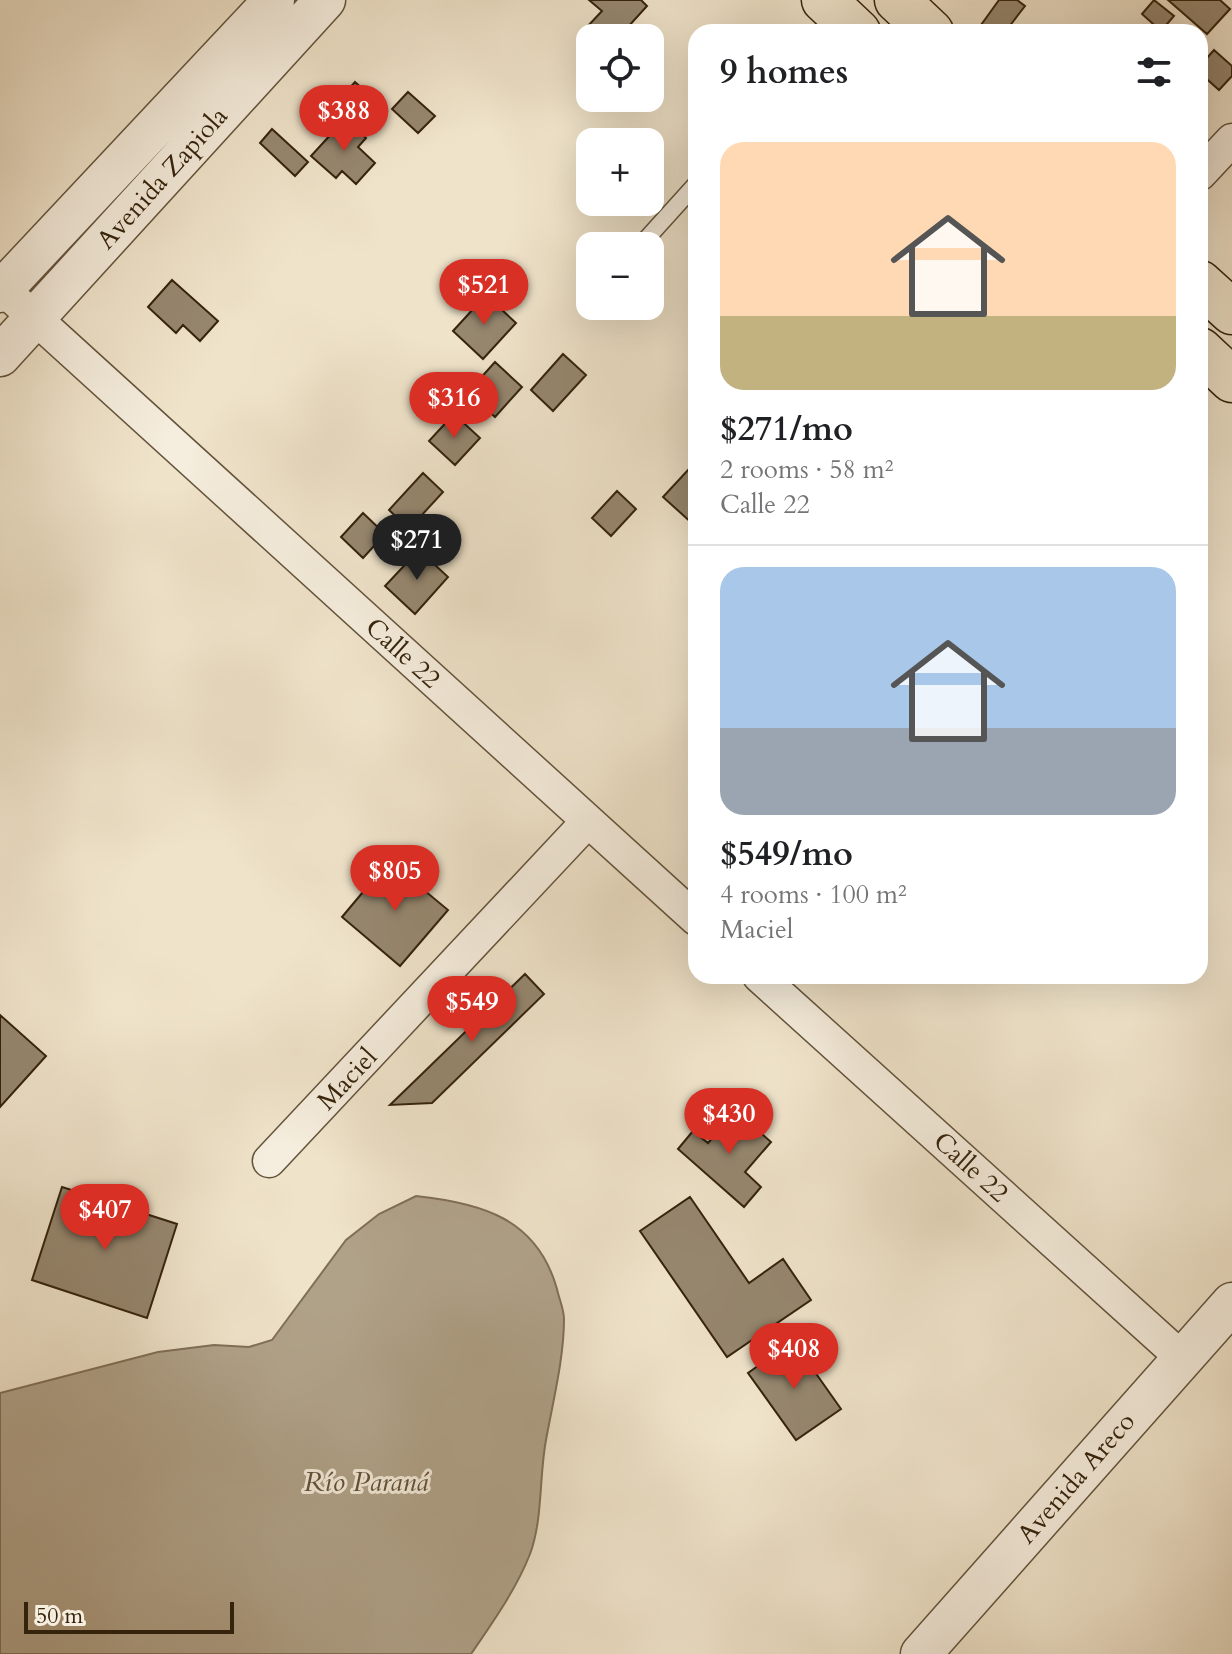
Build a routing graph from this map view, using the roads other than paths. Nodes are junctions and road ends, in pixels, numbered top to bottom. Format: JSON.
{"nodes":[{"id":1,"x":274,"y":0,"type":"edge"},
{"id":2,"x":325,"y":0,"type":"edge"},
{"id":3,"x":897,"y":0,"type":"edge"},
{"id":4,"x":922,"y":24,"type":"edge"},
{"id":5,"x":1232,"y":140,"type":"edge"},
{"id":6,"x":1208,"y":166,"type":"edge"},
{"id":7,"x":688,"y":193,"type":"edge"},
{"id":8,"x":653,"y":232,"type":"edge"},
{"id":9,"x":1208,"y":290,"type":"edge"},
{"id":10,"x":1,"y":291,"type":"edge"},
{"id":11,"x":1232,"y":312,"type":"edge"},
{"id":12,"x":34,"y":318,"type":"junction"},
{"id":13,"x":0,"y":356,"type":"edge"},
{"id":14,"x":1208,"y":358,"type":"edge"},
{"id":15,"x":1232,"y":380,"type":"edge"},
{"id":16,"x":588,"y":821,"type":"junction"},
{"id":17,"x":688,"y":912,"type":"edge"},
{"id":18,"x":768,"y":984,"type":"edge"},
{"id":19,"x":269,"y":1161,"type":"dead end"},
{"id":20,"x":1232,"y":1303,"type":"edge"},
{"id":21,"x":1182,"y":1358,"type":"junction"},
{"id":22,"x":921,"y":1654,"type":"edge"}],
"edges":[{"from":1,"to":10,"type":"street","name":"Avenida Zapiola"},
{"from":2,"to":12,"type":"street","name":"Avenida Zapiola"},
{"from":3,"to":4,"type":"main road"},
{"from":5,"to":6,"type":"street"},
{"from":7,"to":8,"type":"lane"},
{"from":9,"to":11,"type":"main road"},
{"from":10,"to":12,"type":"street","name":"Calle 22"},
{"from":12,"to":13,"type":"street","name":"Avenida Zapiola"},
{"from":12,"to":16,"type":"street","name":"Calle 22"},
{"from":14,"to":15,"type":"main road"},
{"from":16,"to":17,"type":"street","name":"Calle 22"},
{"from":16,"to":19,"type":"street","name":"Maciel"},
{"from":18,"to":21,"type":"street","name":"Calle 22"},
{"from":20,"to":21,"type":"street","name":"Avenida Areco"},
{"from":21,"to":22,"type":"street","name":"Avenida Areco"}]}
